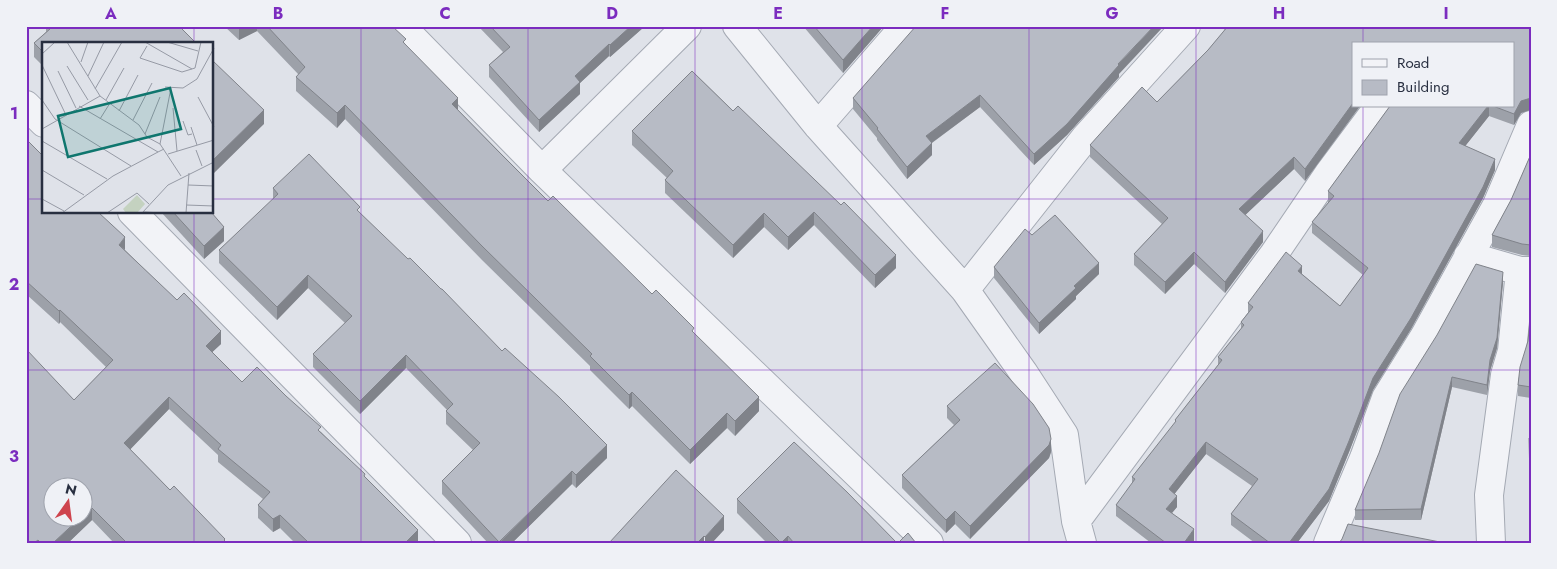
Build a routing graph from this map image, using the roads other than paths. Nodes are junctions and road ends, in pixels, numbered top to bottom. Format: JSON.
{"nodes":[{"id":1,"x":401,"y":26,"type":"edge"},
{"id":2,"x":687,"y":26,"type":"edge"},
{"id":3,"x":737,"y":26,"type":"edge"},
{"id":4,"x":905,"y":26,"type":"edge"},
{"id":5,"x":1186,"y":26,"type":"edge"},
{"id":6,"x":26,"y":105,"type":"edge"},
{"id":7,"x":1378,"y":108,"type":"edge"},
{"id":8,"x":42,"y":121,"type":"edge"},
{"id":9,"x":1531,"y":125,"type":"edge"},
{"id":10,"x":818,"y":126,"type":"junction"},
{"id":11,"x":542,"y":170,"type":"junction"},
{"id":12,"x":134,"y":214,"type":"edge"},
{"id":13,"x":1468,"y":256,"type":"junction"},
{"id":14,"x":1525,"y":271,"type":"edge"},
{"id":15,"x":965,"y":290,"type":"junction"},
{"id":16,"x":1079,"y":532,"type":"edge"},
{"id":17,"x":457,"y":543,"type":"edge"},
{"id":18,"x":929,"y":543,"type":"edge"},
{"id":19,"x":1328,"y":543,"type":"edge"},
{"id":20,"x":1491,"y":543,"type":"edge"}],
"edges":[{"from":1,"to":11,"type":"street"},
{"from":2,"to":11,"type":"street"},
{"from":3,"to":10,"type":"street"},
{"from":4,"to":10,"type":"street"},
{"from":5,"to":15,"type":"street"},
{"from":6,"to":8,"type":"street"},
{"from":7,"to":16,"type":"street"},
{"from":9,"to":13,"type":"street"},
{"from":10,"to":15,"type":"street"},
{"from":11,"to":18,"type":"street"},
{"from":12,"to":17,"type":"street"},
{"from":13,"to":14,"type":"street"},
{"from":13,"to":19,"type":"street"},
{"from":14,"to":20,"type":"street"},
{"from":15,"to":16,"type":"street"}]}
